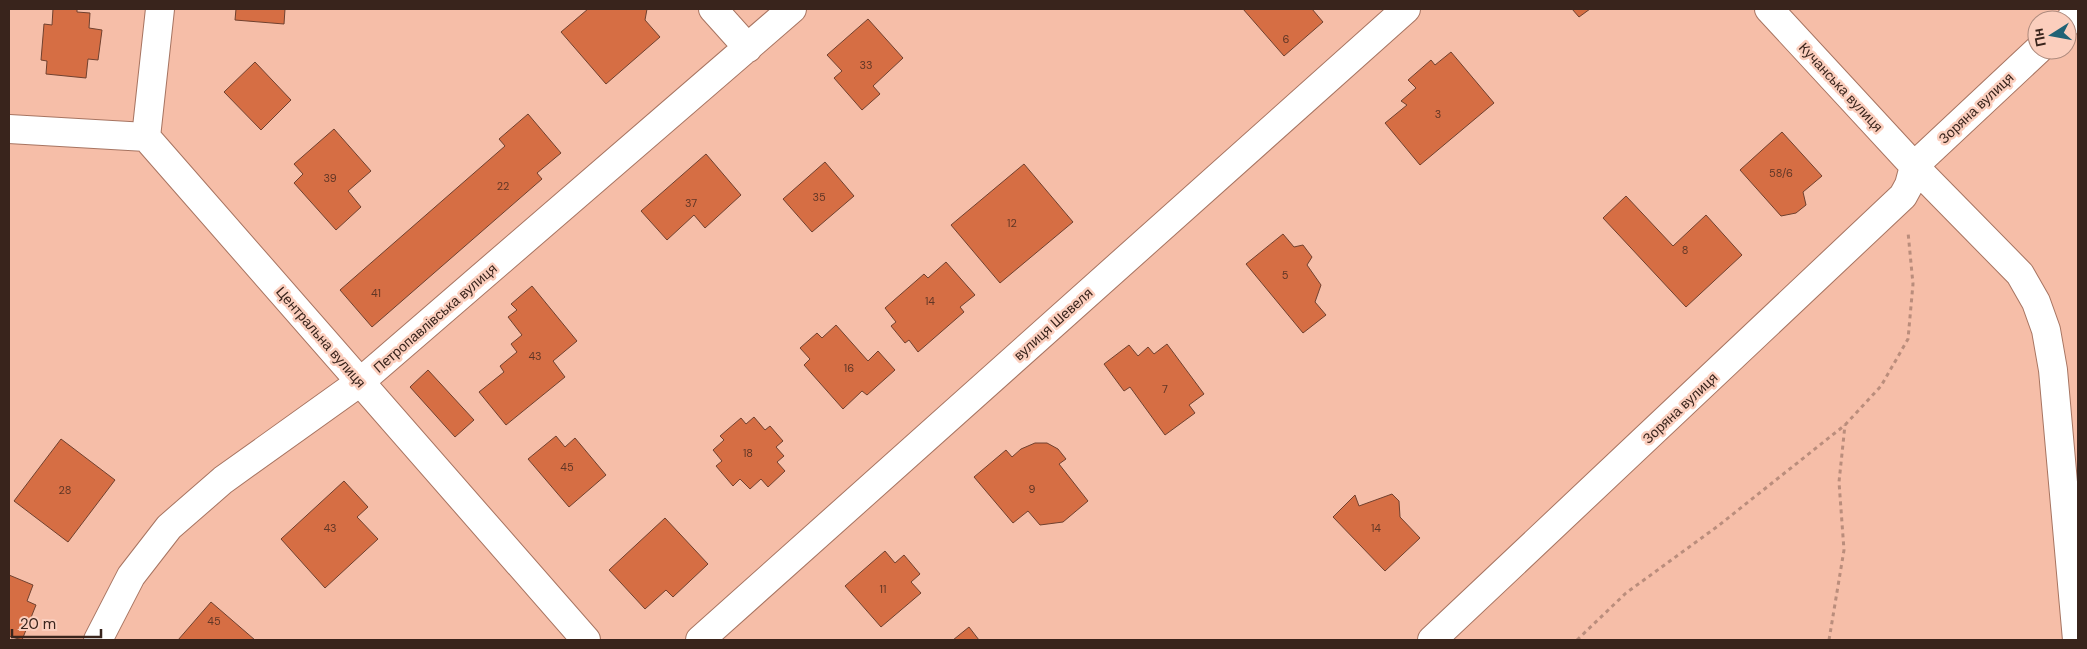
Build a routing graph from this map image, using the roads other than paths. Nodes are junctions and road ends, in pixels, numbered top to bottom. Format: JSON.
{"nodes":[{"id":1,"x":160,"y":9,"type":"edge"},
{"id":2,"x":713,"y":9,"type":"edge"},
{"id":3,"x":792,"y":9,"type":"edge"},
{"id":4,"x":1406,"y":9,"type":"edge"},
{"id":5,"x":1769,"y":9,"type":"edge"},
{"id":6,"x":748,"y":48,"type":"junction"},
{"id":7,"x":2027,"y":60,"type":"edge"},
{"id":8,"x":9,"y":129,"type":"edge"},
{"id":9,"x":146,"y":137,"type":"junction"},
{"id":10,"x":1914,"y":166,"type":"junction"},
{"id":11,"x":360,"y":382,"type":"junction"},
{"id":12,"x":2077,"y":624,"type":"edge"},
{"id":13,"x":98,"y":640,"type":"edge"},
{"id":14,"x":586,"y":640,"type":"edge"},
{"id":15,"x":700,"y":640,"type":"edge"},
{"id":16,"x":1432,"y":640,"type":"edge"}],
"edges":[{"from":1,"to":9,"type":"street"},
{"from":2,"to":6,"type":"street"},
{"from":3,"to":6,"type":"street","name":"Петропавлівська вулиця"},
{"from":4,"to":15,"type":"street","name":"вулиця Шевеля"},
{"from":5,"to":10,"type":"street","name":"Кучанська вулиця"},
{"from":6,"to":11,"type":"street","name":"Петропавлівська вулиця"},
{"from":7,"to":10,"type":"street","name":"Зоряна вулиця"},
{"from":8,"to":9,"type":"street"},
{"from":9,"to":11,"type":"street","name":"Центральна вулиця"},
{"from":10,"to":12,"type":"street"},
{"from":10,"to":16,"type":"street","name":"Зоряна вулиця"},
{"from":11,"to":13,"type":"street","name":"Петропавлівська вулиця"},
{"from":11,"to":14,"type":"street","name":"Центральна вулиця"}]}
